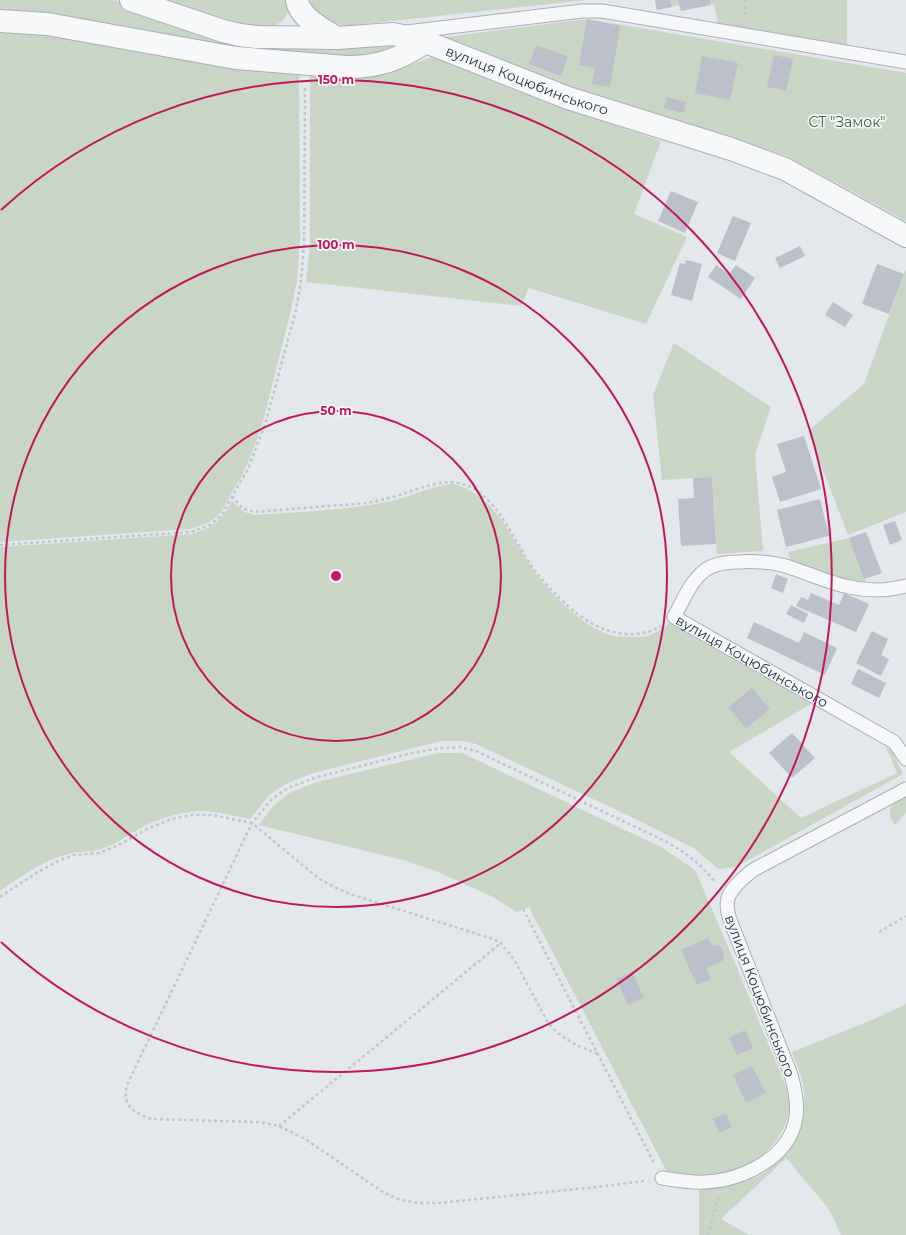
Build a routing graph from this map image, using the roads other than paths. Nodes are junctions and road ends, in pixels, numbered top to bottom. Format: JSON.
{"nodes":[{"id":1,"x":131,"y":0,"type":"edge"},
{"id":2,"x":298,"y":3,"type":"edge"},
{"id":3,"x":0,"y":21,"type":"edge"},
{"id":4,"x":393,"y":34,"type":"junction"},
{"id":5,"x":276,"y":38,"type":"junction"},
{"id":6,"x":337,"y":38,"type":"junction"},
{"id":7,"x":426,"y":42,"type":"junction"},
{"id":8,"x":906,"y":62,"type":"edge"},
{"id":9,"x":906,"y":236,"type":"edge"},
{"id":10,"x":906,"y":586,"type":"edge"},
{"id":11,"x":906,"y":759,"type":"edge"},
{"id":12,"x":906,"y":789,"type":"edge"},
{"id":13,"x":662,"y":1178,"type":"road end"}],
"edges":[{"from":1,"to":5,"type":"street","name":"вулиця Коцюбинського"},
{"from":2,"to":5,"type":"street"},
{"from":2,"to":6,"type":"street"},
{"from":3,"to":7,"type":"street"},
{"from":4,"to":6,"type":"street","name":"вулиця Коцюбинського"},
{"from":4,"to":7,"type":"street","name":"вулиця Коцюбинського"},
{"from":4,"to":8,"type":"lane"},
{"from":5,"to":6,"type":"street","name":"вулиця Коцюбинського"},
{"from":7,"to":9,"type":"street","name":"вулиця Коцюбинського"},
{"from":10,"to":11,"type":"lane","name":"вулиця Коцюбинського"},
{"from":12,"to":13,"type":"lane","name":"вулиця Коцюбинського"}]}
